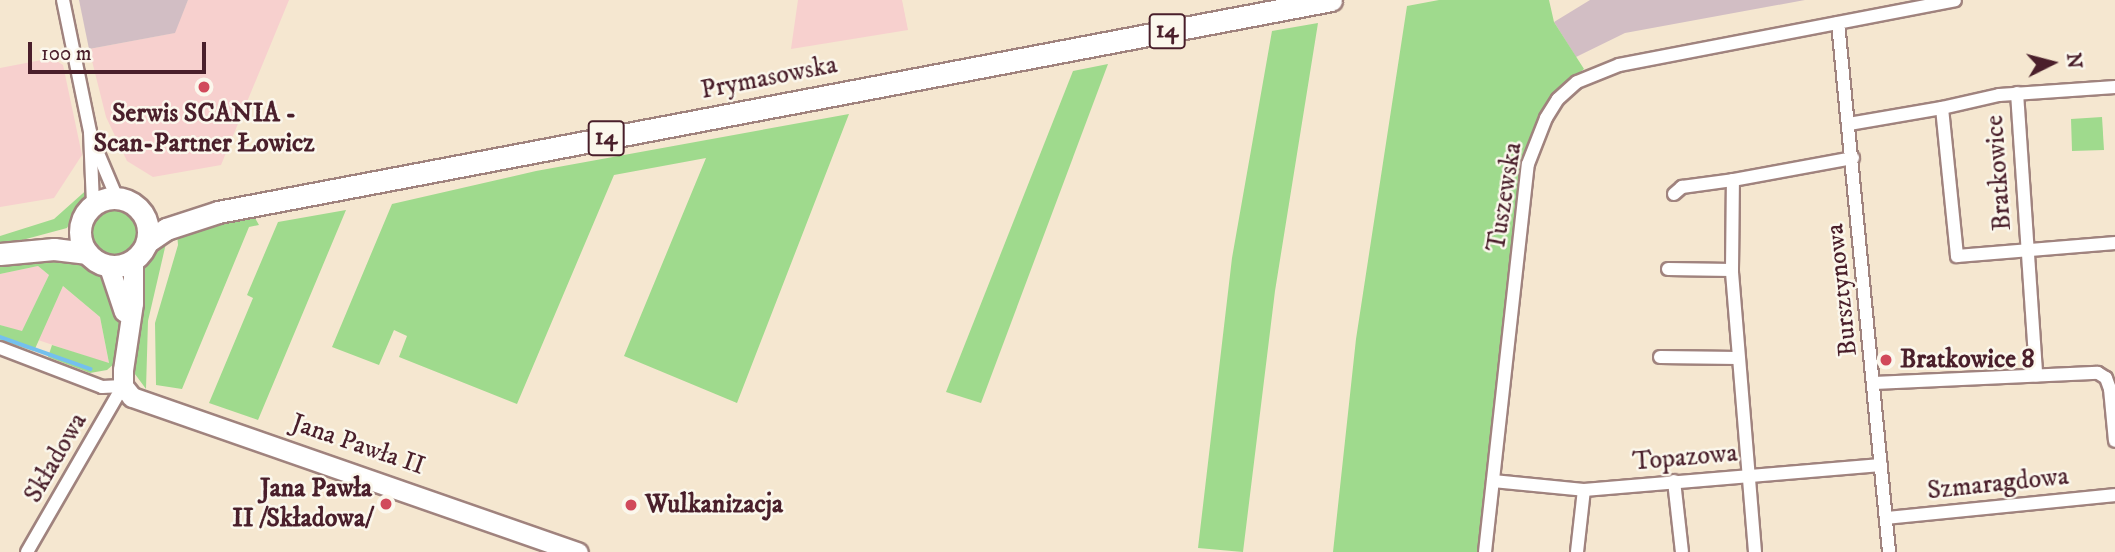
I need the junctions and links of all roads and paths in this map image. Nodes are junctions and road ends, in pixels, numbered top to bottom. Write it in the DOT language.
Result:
graph roads {
  1 [pos="64,0"];
  2 [pos="1331,0"];
  3 [pos="1955,0"];
  4 [pos="1838,23"];
  5 [pos="2115,86"];
  6 [pos="2017,93"];
  7 [pos="1942,108"];
  8 [pos="1854,123"];
  9 [pos="90,132"];
  10 [pos="1853,158"];
  11 [pos="1733,180"];
  12 [pos="1674,194"];
  13 [pos="117,198"];
  14 [pos="93,205"];
  15 [pos="140,210"];
  16 [pos="218,212"];
  17 [pos="80,226"];
  18 [pos="147,242"];
  19 [pos="2115,243"];
  20 [pos="2027,250"];
  21 [pos="2,253"];
  22 [pos="86,253"];
  23 [pos="133,262"];
  24 [pos="109,267"];
  25 [pos="1668,269"];
  26 [pos="1732,270"];
  27 [pos="128,333"];
  28 [pos="0,348"];
  29 [pos="1660,357"];
  30 [pos="1738,358"];
  31 [pos="2036,375"];
  32 [pos="1874,383"];
  33 [pos="123,386"];
  34 [pos="2114,423"];
  35 [pos="2115,441"];
  36 [pos="1881,465"];
  37 [pos="1749,476"];
  38 [pos="1493,481"];
  39 [pos="1674,481"];
  40 [pos="1584,490"];
  41 [pos="2115,495"];
  42 [pos="1886,518"];
  43 [pos="27,552"];
  44 [pos="578,552"];
  45 [pos="1485,552"];
  46 [pos="1577,552"];
  47 [pos="1682,552"];
  48 [pos="1755,552"];
  49 [pos="1889,552"];
  1 -- 9 [label="street"];
  2 -- 16 [label="main road, Prymasowska / 14"];
  3 -- 4 [label="street, Tuszewska"];
  4 -- 8 [label="street, Bursztynowa"];
  4 -- 38 [label="street, Tuszewska"];
  5 -- 6 [label="street, Bratkowice"];
  6 -- 7 [label="street, Bratkowice"];
  6 -- 20 [label="street, Bratkowice"];
  7 -- 8 [label="street, Bratkowice"];
  7 -- 20 [label="street, Bratkowice"];
  8 -- 10 [label="street, Bursztynowa"];
  9 -- 13 [label="street"];
  9 -- 14 [label="street"];
  10 -- 11 [label="street"];
  10 -- 32 [label="street, Bursztynowa"];
  11 -- 12 [label="street"];
  11 -- 26 [label="street"];
  13 -- 14 [label="main road"];
  13 -- 15 [label="main road, 14"];
  14 -- 17 [label="main road"];
  15 -- 16 [label="main road, Prymasowska / 14"];
  15 -- 18 [label="main road"];
  16 -- 18 [label="main road, Prymasowska / 14"];
  17 -- 21 [label="main road"];
  17 -- 22 [label="main road"];
  18 -- 23 [label="main road, 14"];
  19 -- 20 [label="street, Bratkowice"];
  20 -- 31 [label="street, Bratkowice"];
  21 -- 22 [label="main road"];
  22 -- 24 [label="main road"];
  23 -- 24 [label="main road"];
  23 -- 27 [label="street"];
  24 -- 27 [label="street"];
  25 -- 26 [label="street"];
  26 -- 30 [label="street"];
  27 -- 33 [label="street"];
  28 -- 33 [label="street, Jana Pawła II"];
  29 -- 30 [label="street"];
  30 -- 37 [label="street"];
  31 -- 32 [label="street"];
  31 -- 34 [label="street"];
  32 -- 36 [label="street, Bursztynowa"];
  33 -- 43 [label="street, Składowa"];
  33 -- 44 [label="street, Jana Pawła II"];
  34 -- 35 [label="street"];
  36 -- 37 [label="street, Topazowa"];
  36 -- 42 [label="street, Bursztynowa"];
  37 -- 39 [label="street, Topazowa"];
  37 -- 48 [label="street"];
  38 -- 40 [label="street, Topazowa"];
  38 -- 45 [label="street, Tuszewska"];
  39 -- 40 [label="street, Topazowa"];
  39 -- 47 [label="street"];
  40 -- 46 [label="street"];
  41 -- 42 [label="street, Szmaragdowa"];
  42 -- 49 [label="street, Bursztynowa"];
}
